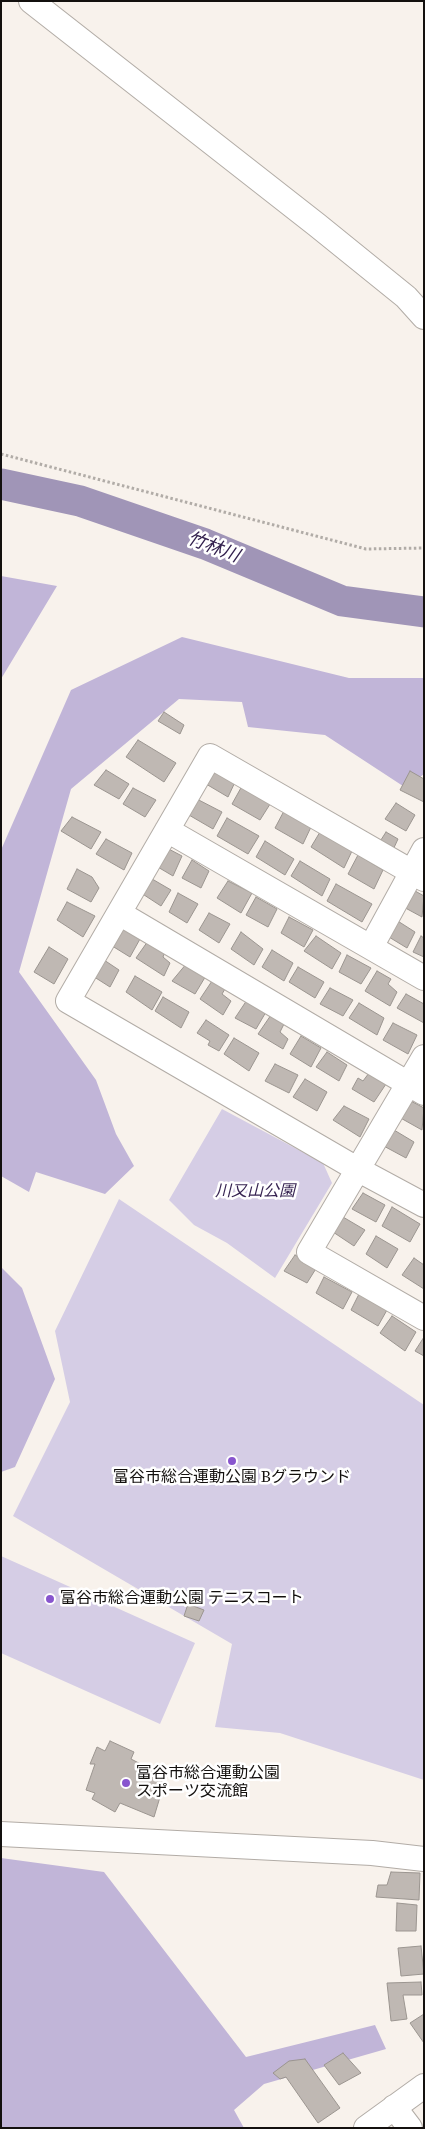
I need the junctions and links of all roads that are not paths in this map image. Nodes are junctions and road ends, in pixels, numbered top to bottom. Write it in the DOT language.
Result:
graph roads {
  1 [pos="31,1"];
  2 [pos="424,317"];
  3 [pos="167,830"];
  4 [pos="424,850"];
  5 [pos="418,876"];
  6 [pos="119,913"];
  7 [pos="371,947"];
  8 [pos="424,978"];
  9 [pos="424,1057"];
  10 [pos="416,1088"];
  11 [pos="357,1169"];
  12 [pos="424,1205"];
  13 [pos="424,1318"];
  14 [pos="1,1834"];
  15 [pos="424,1859"];
  16 [pos="424,2086"];
  17 [pos="394,2107"];
  18 [pos="366,2128"];
  19 [pos="410,2128"];
  1 -- 2 [label="street"];
  3 -- 5 [label="street"];
  3 -- 6 [label="street"];
  3 -- 7 [label="street"];
  4 -- 5 [label="street"];
  5 -- 7 [label="street"];
  6 -- 10 [label="street"];
  6 -- 11 [label="street"];
  7 -- 8 [label="street"];
  9 -- 10 [label="street"];
  10 -- 11 [label="street"];
  11 -- 12 [label="street"];
  11 -- 13 [label="street"];
  14 -- 15 [label="street"];
  16 -- 17 [label="street"];
  17 -- 18 [label="street"];
  17 -- 19 [label="street"];
}
